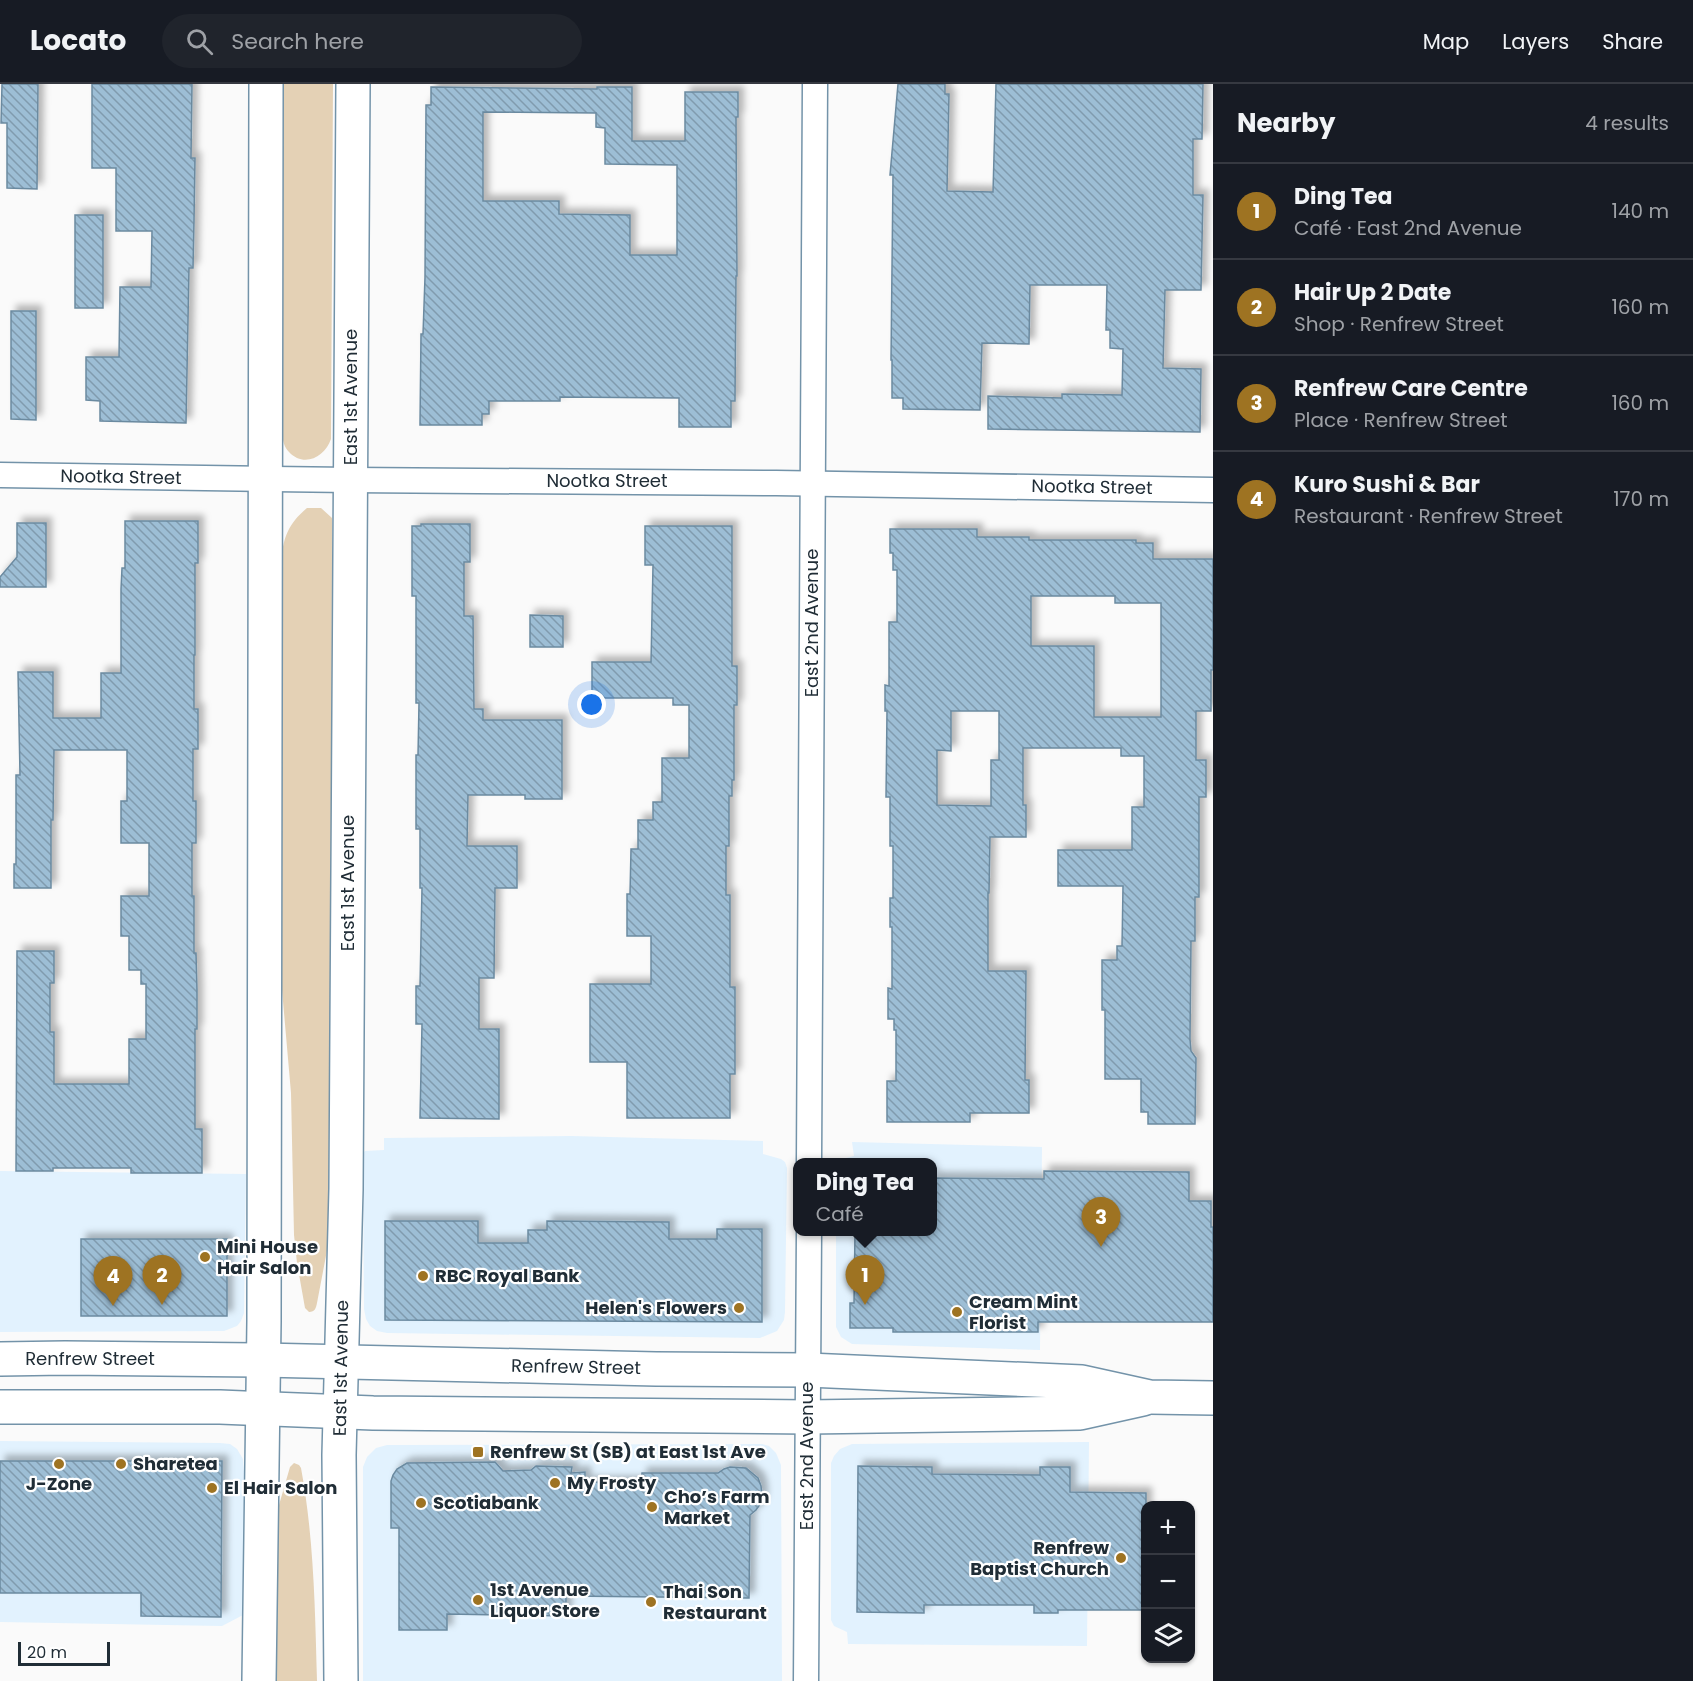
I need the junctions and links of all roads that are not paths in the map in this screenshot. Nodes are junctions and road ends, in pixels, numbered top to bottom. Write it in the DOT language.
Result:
graph roads {
  1 [pos="266,84"];
  2 [pos="353,84"];
  3 [pos="815,84"];
  4 [pos="0,475"];
  5 [pos="264,479"];
  6 [pos="350,480"];
  7 [pos="813,483"];
  8 [pos="1213,490"];
  9 [pos="809,1158"];
  10 [pos="809,1236"];
  11 [pos="0,1359"];
  12 [pos="263,1360"];
  13 [pos="342,1362"];
  14 [pos="808,1370"];
  15 [pos="1150,1398"];
  16 [pos="1213,1398"];
  17 [pos="0,1407"];
  18 [pos="263,1408"];
  19 [pos="340,1411"];
  20 [pos="808,1417"];
  21 [pos="259,1681"];
  22 [pos="341,1681"];
  23 [pos="806,1681"];
  1 -- 5 [label="main road"];
  2 -- 6 [label="main road, East 1st Avenue"];
  3 -- 7 [label="street, East 2nd Avenue"];
  4 -- 5 [label="street, Nootka Street"];
  5 -- 6 [label="street, Nootka Street"];
  5 -- 12 [label="main road"];
  6 -- 7 [label="street, Nootka Street"];
  6 -- 13 [label="main road, East 1st Avenue"];
  7 -- 8 [label="street, Nootka Street"];
  7 -- 9 [label="street, East 2nd Avenue"];
  10 -- 14 [label="street, East 2nd Avenue"];
  11 -- 12 [label="main road, Renfrew Street"];
  12 -- 13 [label="main road, Renfrew Street"];
  12 -- 18 [label="main road"];
  13 -- 14 [label="main road, Renfrew Street"];
  13 -- 19 [label="main road, East 1st Avenue"];
  14 -- 15 [label="main road, Renfrew Street"];
  14 -- 20 [label="street, East 2nd Avenue"];
  15 -- 16 [label="main road, Renfrew Street"];
  15 -- 20 [label="main road, Renfrew Street"];
  17 -- 18 [label="main road, Renfrew Street"];
  18 -- 19 [label="main road, Renfrew Street"];
  18 -- 21 [label="main road"];
  19 -- 20 [label="main road, Renfrew Street"];
  19 -- 22 [label="main road, East 1st Avenue"];
  20 -- 23 [label="street, East 2nd Avenue"];
}
